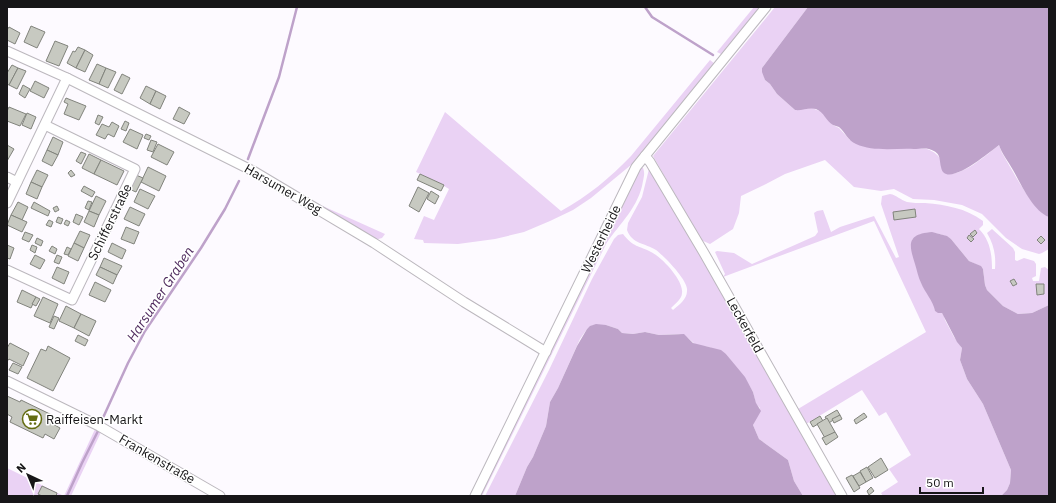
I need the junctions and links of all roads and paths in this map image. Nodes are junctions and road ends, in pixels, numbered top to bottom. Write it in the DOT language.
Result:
graph roads {
  1 [pos="766,7"];
  2 [pos="7,52"];
  3 [pos="67,78"];
  4 [pos="45,125"];
  5 [pos="645,156"];
  6 [pos="7,176"];
  7 [pos="17,182"];
  8 [pos="7,203"];
  9 [pos="7,270"];
  10 [pos="546,352"];
  11 [pos="7,381"];
  12 [pos="220,496"];
  13 [pos="475,496"];
  14 [pos="842,496"];
  1 -- 5 [label="street, Westerheide"];
  2 -- 3 [label="street, Harsumer Weg"];
  3 -- 4 [label="street"];
  3 -- 10 [label="street, Harsumer Weg"];
  4 -- 7 [label="street"];
  4 -- 9 [label="street, Schifferstraße"];
  5 -- 10 [label="street, Westerheide"];
  5 -- 14 [label="street, Leckerfeld"];
  6 -- 7 [label="street"];
  7 -- 8 [label="street"];
  10 -- 13 [label="street, Westerheide"];
  11 -- 12 [label="street, Frankenstraße"];
}
